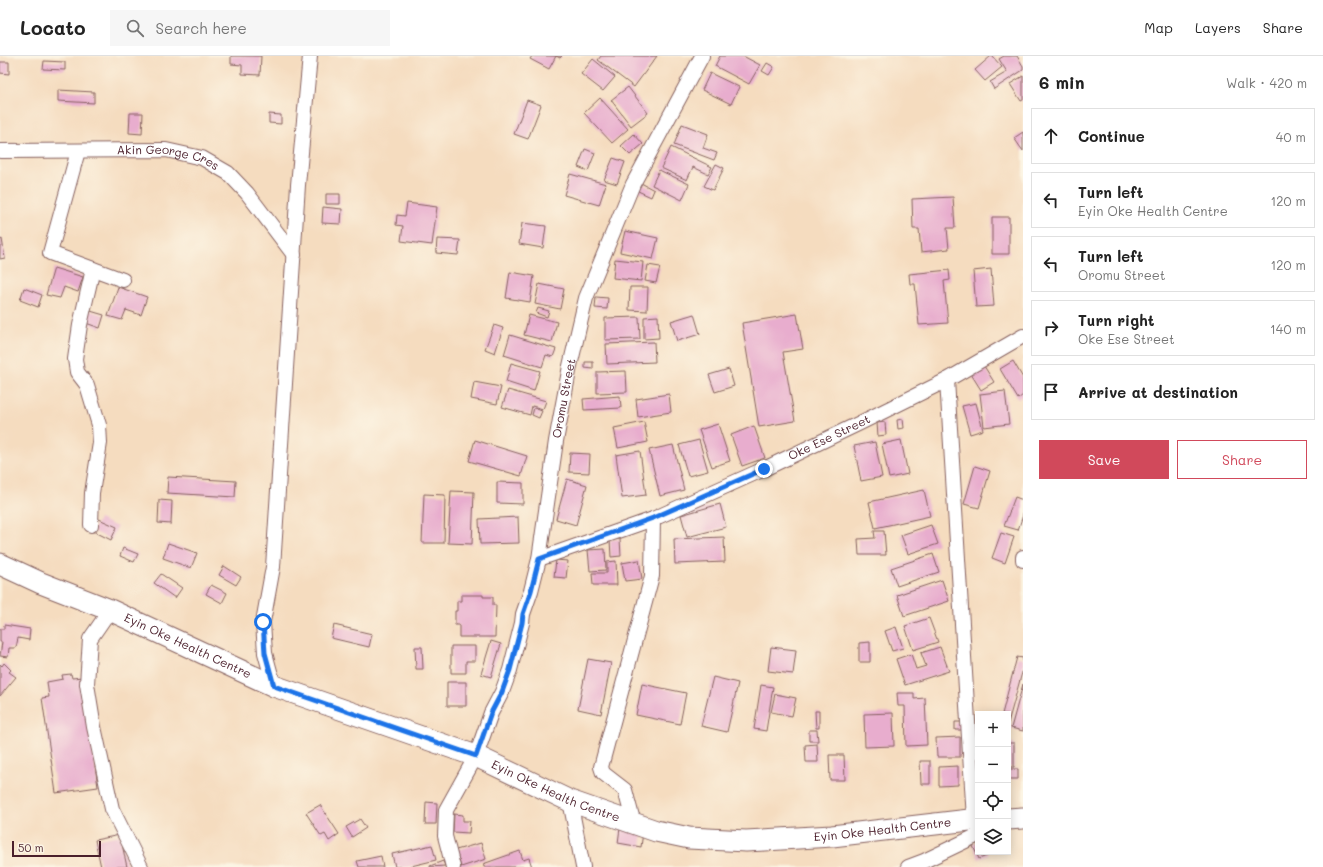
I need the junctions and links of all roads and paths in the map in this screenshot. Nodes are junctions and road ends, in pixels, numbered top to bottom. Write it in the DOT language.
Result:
graph roads {
  1 [pos="310,56"];
  2 [pos="702,56"];
  3 [pos="0,151"];
  4 [pos="78,151"];
  5 [pos="294,255"];
  6 [pos="93,269"];
  7 [pos="123,280"];
  8 [pos="1023,336"];
  9 [pos="947,380"];
  10 [pos="653,518"];
  11 [pos="91,525"];
  12 [pos="1023,557"];
  13 [pos="539,559"];
  14 [pos="1023,560"];
  15 [pos="0,564"];
  16 [pos="110,610"];
  17 [pos="274,686"];
  18 [pos="476,756"];
  19 [pos="570,801"];
  20 [pos="1023,818"];
  21 [pos="977,819"];
  22 [pos="1011,819"];
  23 [pos="1011,822"];
  24 [pos="634,824"];
  25 [pos="975,824"];
  26 [pos="975,825"];
  27 [pos="141,867"];
  28 [pos="453,867"];
  29 [pos="583,867"];
  30 [pos="908,867"];
  1 -- 5 [label="street"];
  2 -- 13 [label="street, Oromu Street"];
  3 -- 4 [label="street, Akin George Cres"];
  4 -- 5 [label="street, Akin George Cres"];
  4 -- 6 [label="street"];
  5 -- 17 [label="street"];
  6 -- 7 [label="street"];
  6 -- 11 [label="street"];
  8 -- 9 [label="street, Oke Ese Street"];
  9 -- 10 [label="street, Oke Ese Street"];
  9 -- 21 [label="street"];
  10 -- 13 [label="street, Oke Ese Street"];
  10 -- 24 [label="street"];
  12 -- 14 [label="street"];
  13 -- 18 [label="street, Oromu Street"];
  15 -- 16 [label="main road, Eyin Oke Health Centre"];
  16 -- 17 [label="main road, Eyin Oke Health Centre"];
  16 -- 27 [label="street"];
  17 -- 18 [label="main road, Eyin Oke Health Centre"];
  18 -- 19 [label="main road, Eyin Oke Health Centre"];
  18 -- 28 [label="street, Oromu Street"];
  19 -- 24 [label="main road, Eyin Oke Health Centre"];
  19 -- 29 [label="street"];
  20 -- 22 [label="main road"];
  20 -- 23 [label="street"];
  24 -- 25 [label="main road, Eyin Oke Health Centre"];
  26 -- 30 [label="street"];
}
